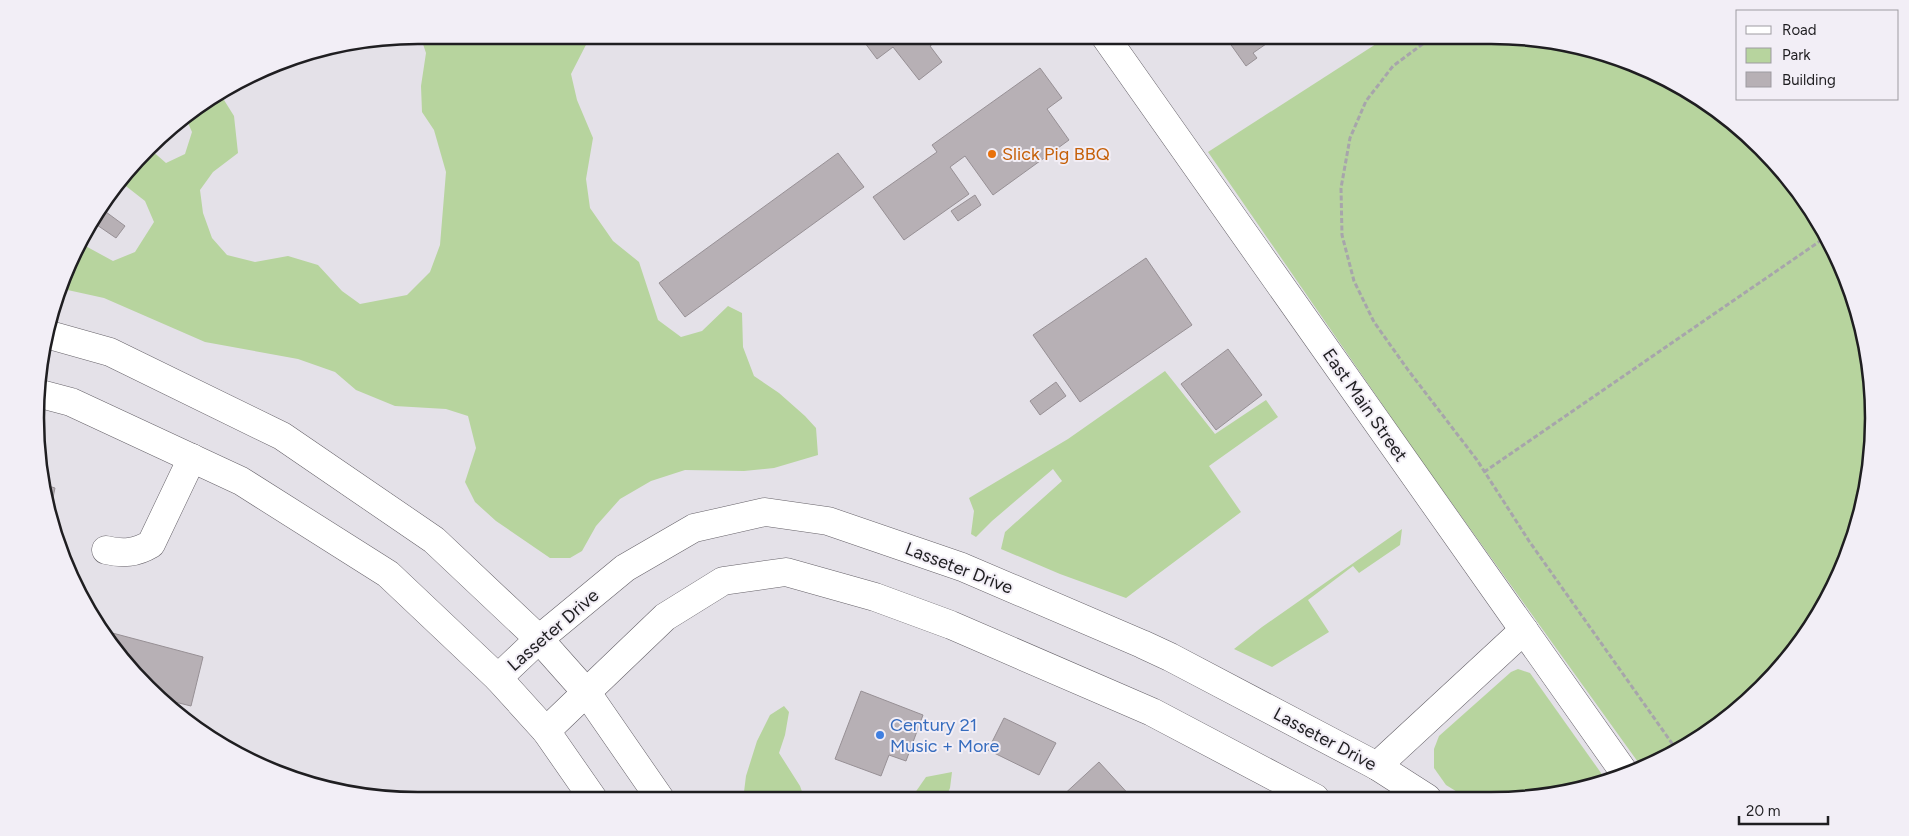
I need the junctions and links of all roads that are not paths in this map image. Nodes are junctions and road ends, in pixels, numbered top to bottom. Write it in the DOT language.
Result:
graph roads {
  1 [pos="1110,44"];
  2 [pos="53,336"];
  3 [pos="45,395"];
  4 [pos="192,458"];
  5 [pos="106,550"];
  6 [pos="1524,630"];
  7 [pos="539,639"];
  8 [pos="498,678"];
  9 [pos="587,693"];
  10 [pos="546,731"];
  11 [pos="1377,766"];
  12 [pos="1621,768"];
  13 [pos="588,792"];
  14 [pos="655,792"];
  15 [pos="1305,792"];
  16 [pos="1418,792"];
  1 -- 6 [label="street, East Main Street"];
  2 -- 7 [label="street"];
  3 -- 4 [label="street"];
  4 -- 5 [label="street"];
  4 -- 8 [label="street"];
  6 -- 11 [label="street"];
  6 -- 12 [label="street, East Main Street"];
  7 -- 8 [label="street, Lasseter Drive"];
  7 -- 9 [label="street"];
  7 -- 11 [label="street, Lasseter Drive"];
  8 -- 10 [label="street"];
  9 -- 10 [label="street"];
  9 -- 14 [label="street"];
  9 -- 15 [label="street"];
  10 -- 13 [label="street"];
  11 -- 16 [label="street, Lasseter Drive"];
}
